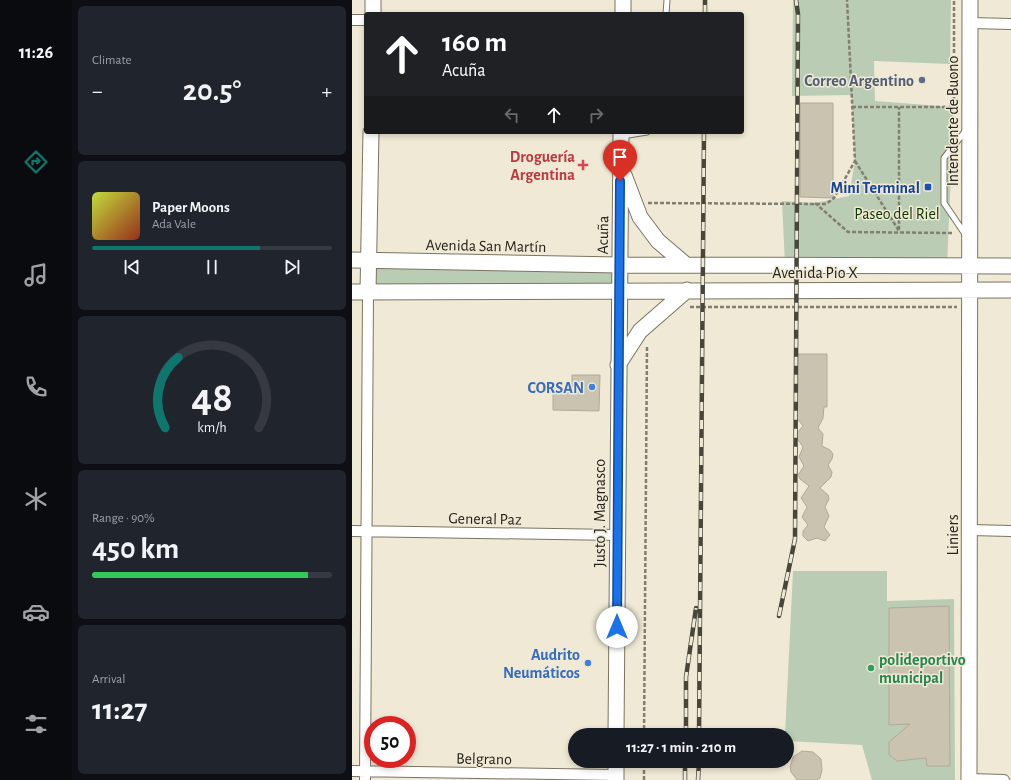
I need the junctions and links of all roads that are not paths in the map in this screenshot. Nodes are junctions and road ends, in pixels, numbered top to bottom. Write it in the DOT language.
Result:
graph roads {
  1 [pos="373,0"];
  2 [pos="623,0"];
  3 [pos="666,0"];
  4 [pos="970,0"];
  5 [pos="373,12"];
  6 [pos="623,12"];
  7 [pos="666,12"];
  8 [pos="352,20"];
  9 [pos="364,20"];
  10 [pos="970,23"];
  11 [pos="1011,24"];
  12 [pos="970,127"];
  13 [pos="371,134"];
  14 [pos="621,134"];
  15 [pos="621,167"];
  16 [pos="969,240"];
  17 [pos="352,260"];
  18 [pos="369,260"];
  19 [pos="685,264"];
  20 [pos="619,265"];
  21 [pos="969,266"];
  22 [pos="1011,266"];
  23 [pos="687,290"];
  24 [pos="969,290"];
  25 [pos="1011,290"];
  26 [pos="619,291"];
  27 [pos="352,292"];
  28 [pos="368,292"];
  29 [pos="618,365"];
  30 [pos="352,530"];
  31 [pos="970,530"];
  32 [pos="367,531"];
  33 [pos="1011,531"];
  34 [pos="617,535"];
  35 [pos="616,728"];
  36 [pos="352,771"];
  37 [pos="616,772"];
  38 [pos="365,776"];
  39 [pos="969,780"];
  40 [pos="1004,780"];
  1 -- 5 [label="main road"];
  2 -- 6 [label="main road"];
  3 -- 7 [label="lane"];
  4 -- 10 [label="main road, Intendente de Buono"];
  8 -- 9 [label="street"];
  10 -- 11 [label="street"];
  10 -- 12 [label="main road, Intendente de Buono"];
  12 -- 16 [label="main road, Intendente de Buono"];
  12 -- 16 [label="lane"];
  13 -- 18 [label="main road"];
  14 -- 15 [label="main road, Acuña"];
  15 -- 19 [label="main road"];
  15 -- 20 [label="main road, Acuña"];
  16 -- 21 [label="main road, Intendente de Buono"];
  17 -- 18 [label="main road, Avenida San Martín"];
  18 -- 20 [label="main road, Avenida San Martín"];
  18 -- 28 [label="main road"];
  19 -- 20 [label="main road, Avenida Pio X"];
  19 -- 21 [label="main road, Avenida Pio X"];
  20 -- 26 [label="main road, Acuña"];
  21 -- 22 [label="main road, Avenida Pio X"];
  21 -- 24 [label="main road, Intendente de Buono"];
  23 -- 24 [label="main road, Avenida Pio X"];
  23 -- 26 [label="main road, Avenida Pio X"];
  23 -- 29 [label="main road"];
  24 -- 25 [label="main road, Avenida Pio X"];
  24 -- 31 [label="main road, Liniers"];
  26 -- 28 [label="main road"];
  26 -- 29 [label="main road, Justo J. Magnasco"];
  27 -- 28 [label="main road"];
  28 -- 32 [label="street"];
  29 -- 34 [label="main road, Justo J. Magnasco"];
  30 -- 32 [label="street, General Paz"];
  31 -- 33 [label="street"];
  31 -- 39 [label="main road, Liniers"];
  32 -- 34 [label="street, General Paz"];
  32 -- 38 [label="street"];
  34 -- 35 [label="main road, Justo J. Magnasco"];
  36 -- 38 [label="street, Belgrano"];
  37 -- 38 [label="street, Belgrano"];
  39 -- 40 [label="street"];
}
